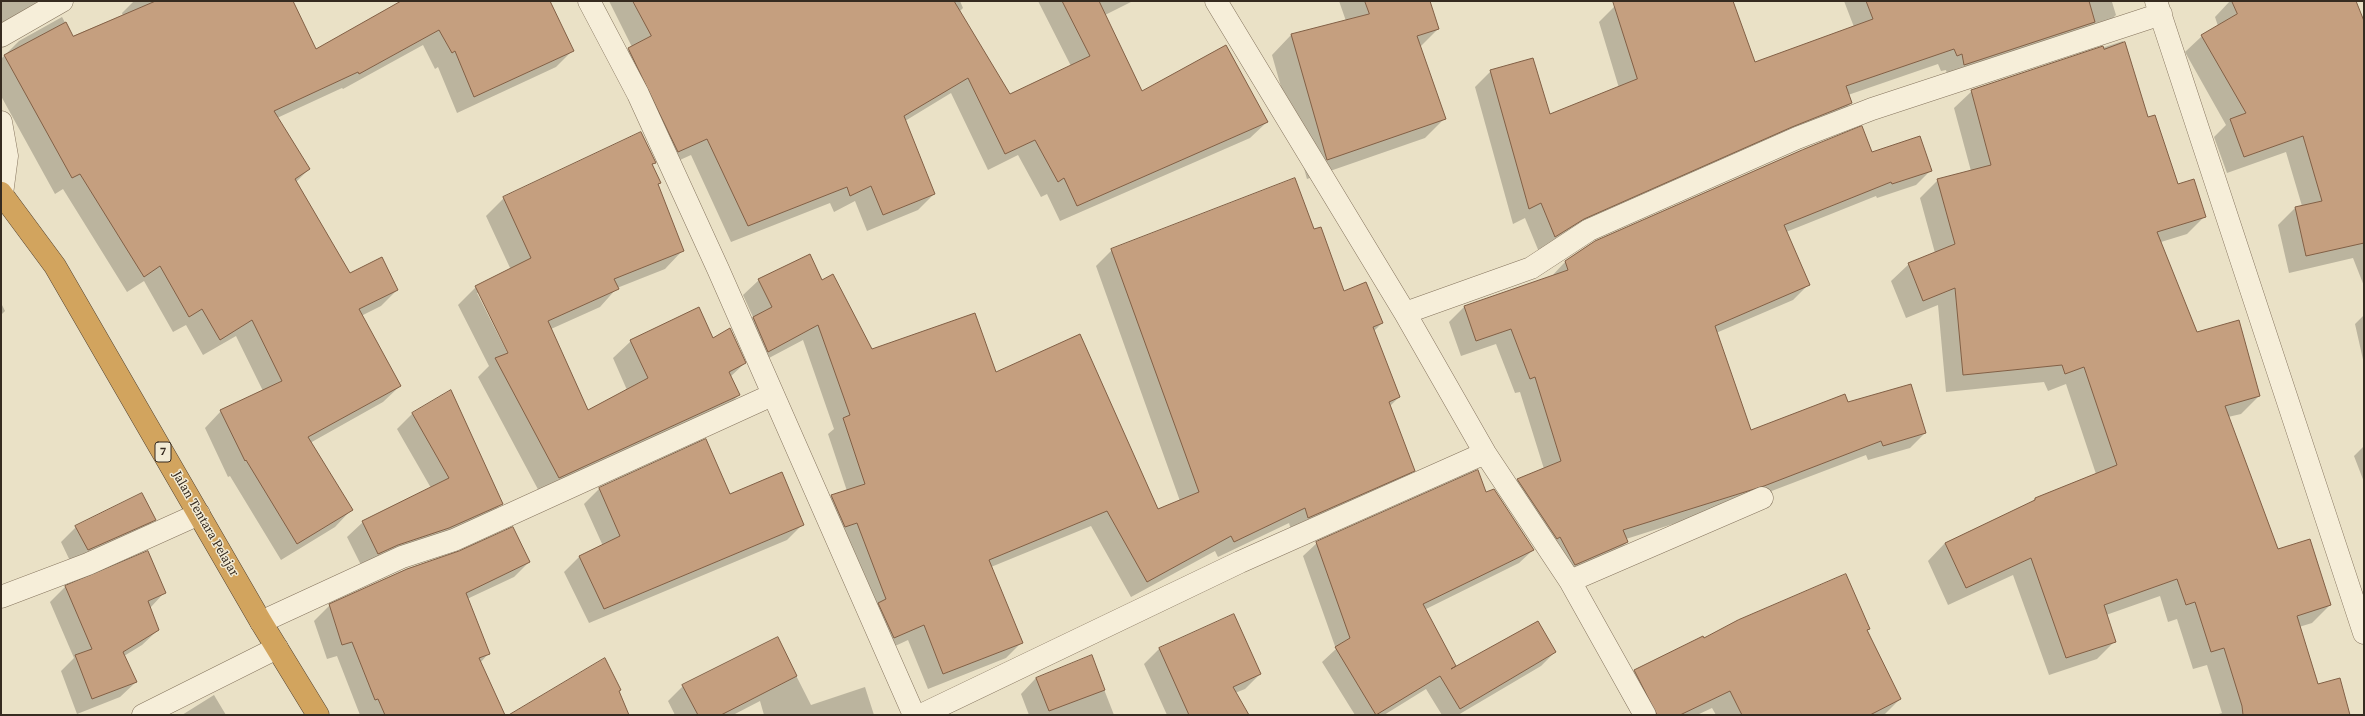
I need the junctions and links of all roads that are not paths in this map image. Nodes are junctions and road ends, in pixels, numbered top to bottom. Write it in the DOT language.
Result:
graph roads {
  1 [pos="62,1"];
  2 [pos="590,1"];
  3 [pos="1216,1"];
  4 [pos="2158,8"];
  5 [pos="1,36"];
  6 [pos="1,122"];
  7 [pos="2,194"];
  8 [pos="1404,313"];
  9 [pos="772,395"];
  10 [pos="1485,453"];
  11 [pos="1762,498"];
  12 [pos="199,514"];
  13 [pos="1570,582"];
  14 [pos="1,597"];
  15 [pos="261,622"];
  16 [pos="2364,633"];
  17 [pos="277,648"];
  18 [pos="143,715"];
  19 [pos="318,715"];
  20 [pos="914,715"];
  21 [pos="920,715"];
  22 [pos="1645,715"];
  1 -- 5 [label="street"];
  2 -- 9 [label="street"];
  3 -- 8 [label="street"];
  4 -- 8 [label="street"];
  4 -- 16 [label="street"];
  6 -- 7 [label="street"];
  7 -- 12 [label="highway, Jalan Tentara Pelajar / 7"];
  8 -- 10 [label="street"];
  9 -- 15 [label="street"];
  9 -- 20 [label="street"];
  10 -- 13 [label="street"];
  10 -- 21 [label="street"];
  11 -- 13 [label="street"];
  12 -- 14 [label="street"];
  12 -- 15 [label="highway, Jalan Tentara Pelajar / 7"];
  13 -- 22 [label="street"];
  15 -- 17 [label="highway, Jalan Tentara Pelajar / 7"];
  17 -- 18 [label="street"];
  17 -- 19 [label="highway, Jalan Tentara Pelajar / 7"];
}
